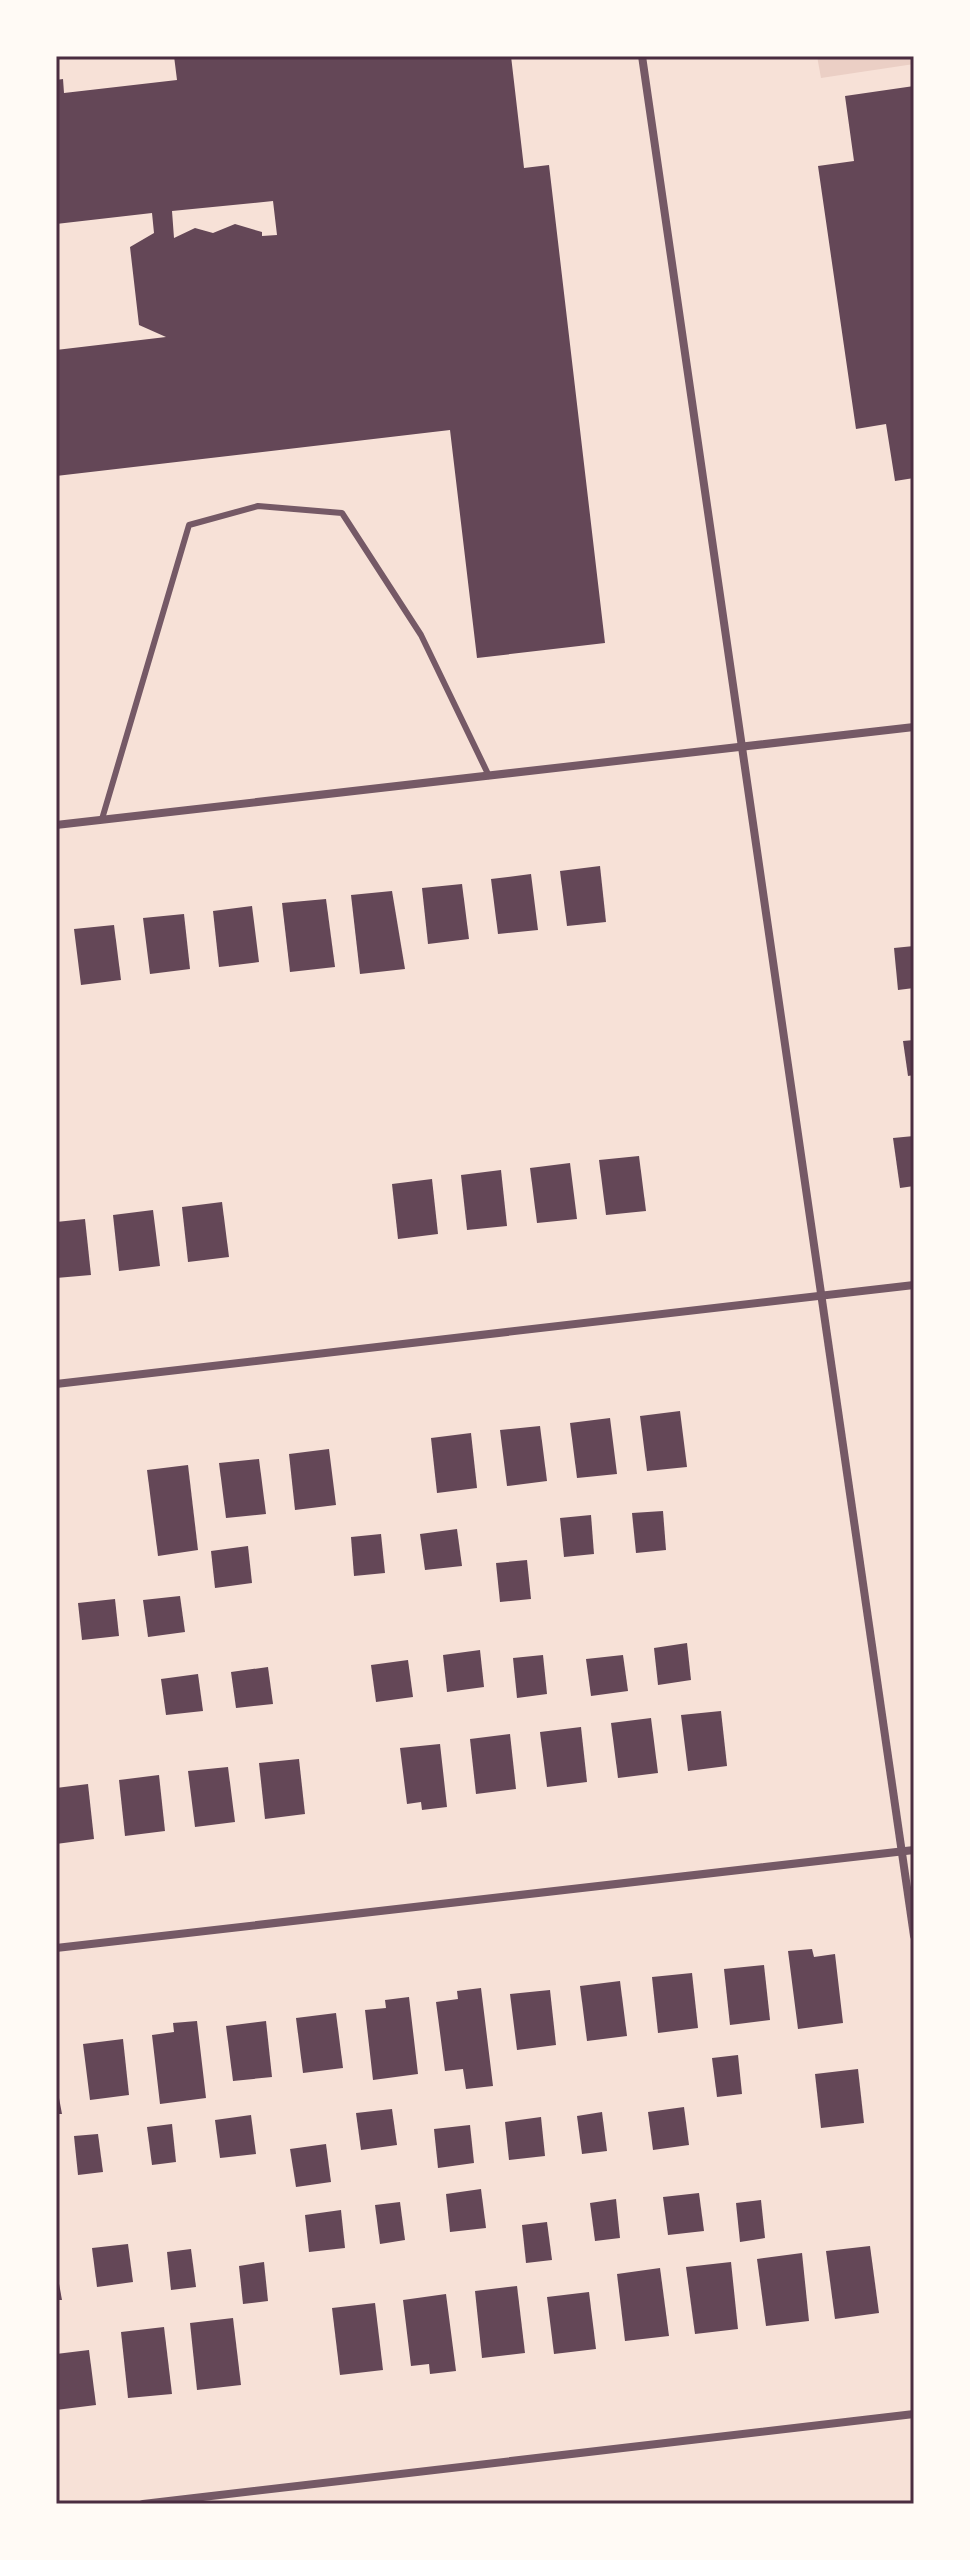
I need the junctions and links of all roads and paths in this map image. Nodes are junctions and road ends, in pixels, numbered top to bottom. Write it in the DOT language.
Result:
graph roads {
  1 [pos="642,56"];
  2 [pos="914,727"];
  3 [pos="743,747"];
  4 [pos="489,776"];
  5 [pos="102,819"];
  6 [pos="56,825"];
  7 [pos="914,1285"];
  8 [pos="823,1296"];
  9 [pos="56,1384"];
  10 [pos="914,1850"];
  11 [pos="902,1851"];
  12 [pos="914,1936"];
  13 [pos="56,1948"];
  14 [pos="914,2414"];
  15 [pos="143,2504"];
  1 -- 3 [label="street"];
  2 -- 3 [label="street"];
  3 -- 4 [label="street"];
  3 -- 8 [label="street"];
  4 -- 5 [label="street"];
  4 -- 5 [label="lane"];
  5 -- 6 [label="street"];
  7 -- 8 [label="street"];
  8 -- 9 [label="street"];
  8 -- 11 [label="street"];
  10 -- 11 [label="street"];
  11 -- 12 [label="street"];
  11 -- 13 [label="street"];
  14 -- 15 [label="street"];
}
